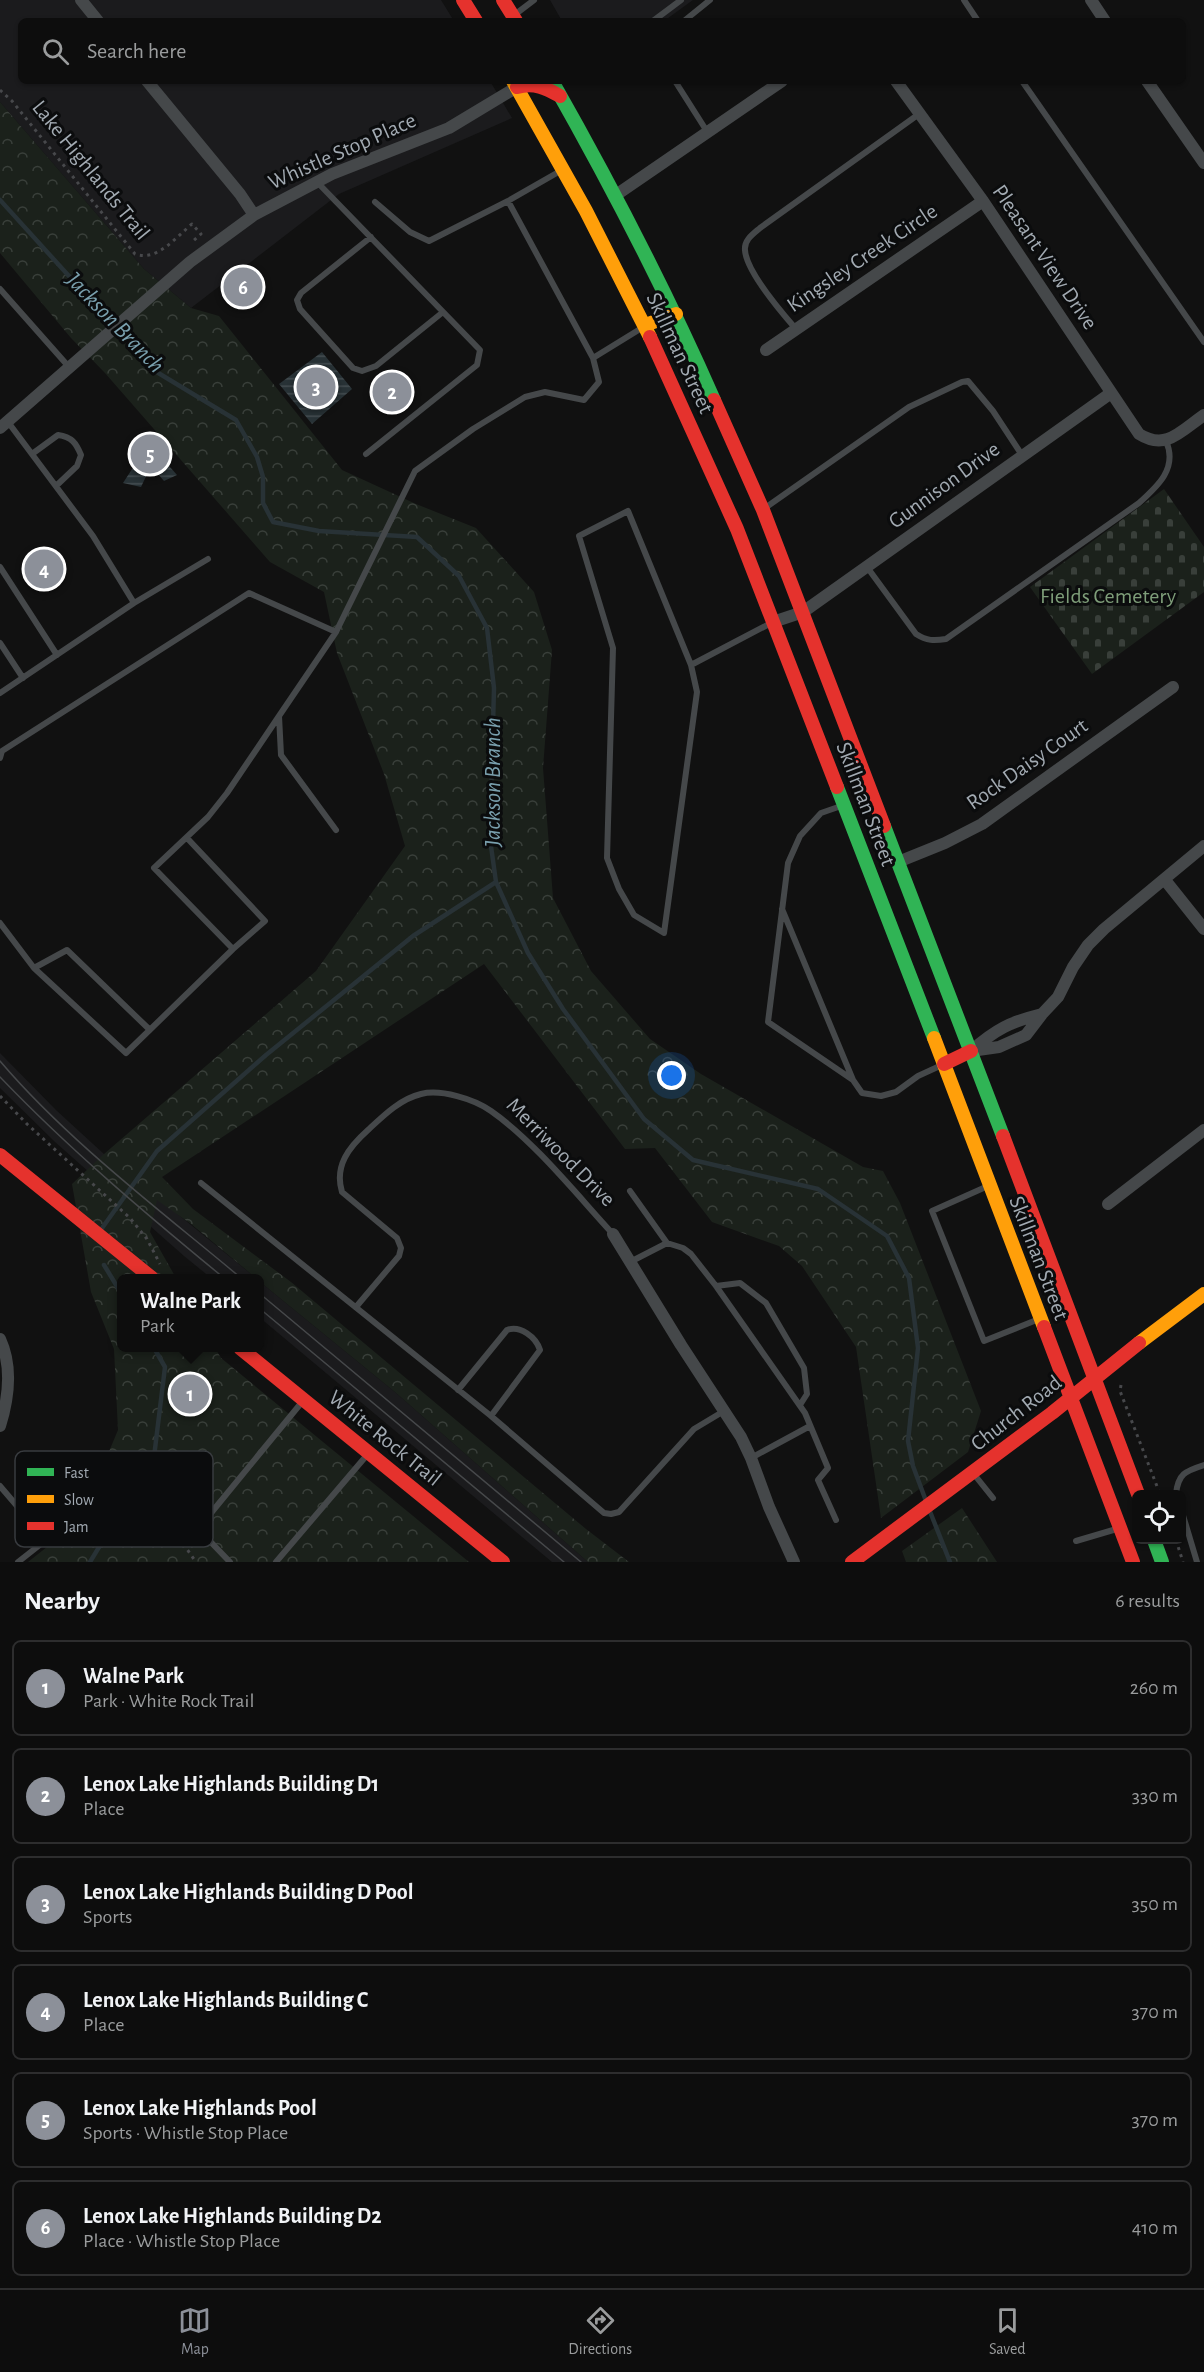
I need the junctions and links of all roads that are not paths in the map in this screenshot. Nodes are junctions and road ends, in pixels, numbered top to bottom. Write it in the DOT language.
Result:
graph roads {
  1 [pos="81,0"];
  2 [pos="463,0"];
  3 [pos="503,0"];
  4 [pos="534,0"];
  5 [pos="681,0"];
  6 [pos="710,0"];
  7 [pos="964,0"];
  8 [pos="1091,0"];
  9 [pos="96,18"];
  10 [pos="474,18"];
  11 [pos="511,18"];
  12 [pos="512,18"];
  13 [pos="656,18"];
  14 [pos="688,18"];
  15 [pos="976,18"];
  16 [pos="1103,18"];
  17 [pos="149,84"];
  18 [pos="515,84"];
  19 [pos="534,84"];
  20 [pos="554,84"];
  21 [pos="677,84"];
  22 [pos="778,84"];
  23 [pos="898,84"];
  24 [pos="1024,84"];
  25 [pos="1149,84"];
  26 [pos="561,96"];
  27 [pos="919,114"];
  28 [pos="708,133"];
  29 [pos="1203,158"];
  30 [pos="563,170"];
  31 [pos="317,182"];
  32 [pos="616,195"];
  33 [pos="508,201"];
  34 [pos="982,201"];
  35 [pos="375,202"];
  36 [pos="254,215"];
  37 [pos="371,237"];
  38 [pos="0,290"];
  39 [pos="443,312"];
  40 [pos="676,314"];
  41 [pos="645,326"];
  42 [pos="796,329"];
  43 [pos="1204,342"];
  44 [pos="766,350"];
  45 [pos="593,358"];
  46 [pos="69,367"];
  47 [pos="1111,393"];
  48 [pos="1204,415"];
  49 [pos="4,425"];
  50 [pos="1166,441"];
  51 [pos="32,454"];
  52 [pos="366,454"];
  53 [pos="1022,455"];
  54 [pos="56,486"];
  55 [pos="763,510"];
  56 [pos="208,559"];
  57 [pos="0,567"];
  58 [pos="866,567"];
  59 [pos="134,603"];
  60 [pos="803,612"];
  61 [pos="773,622"];
  62 [pos="336,632"];
  63 [pos="0,643"];
  64 [pos="57,655"];
  65 [pos="691,665"];
  66 [pos="23,678"];
  67 [pos="1173,687"];
  68 [pos="0,693"];
  69 [pos="279,716"];
  70 [pos="0,758"];
  71 [pos="844,804"];
  72 [pos="336,830"];
  73 [pos="187,838"];
  74 [pos="1204,846"];
  75 [pos="898,862"];
  76 [pos="1165,880"];
  77 [pos="782,909"];
  78 [pos="0,923"];
  79 [pos="1204,928"];
  80 [pos="233,950"];
  81 [pos="33,968"];
  82 [pos="150,1030"];
  83 [pos="971,1051"];
  84 [pos="944,1064"];
  85 [pos="853,1080"];
  86 [pos="1204,1130"];
  87 [pos="0,1155"];
  88 [pos="201,1183"];
  89 [pos="989,1186"];
  90 [pos="630,1191"];
  91 [pos="1108,1204"];
  92 [pos="613,1234"];
  93 [pos="667,1243"];
  94 [pos="632,1261"];
  95 [pos="147,1274"];
  96 [pos="716,1286"];
  97 [pos="1204,1294"];
  98 [pos="356,1307"];
  99 [pos="1039,1319"];
  100 [pos="0,1339"];
  101 [pos="246,1352"];
  102 [pos="1095,1377"];
  103 [pos="458,1390"];
  104 [pos="1070,1398"];
  105 [pos="304,1399"];
  106 [pos="800,1405"];
  107 [pos="724,1411"];
  108 [pos="490,1416"];
  109 [pos="0,1426"];
  110 [pos="810,1426"];
  111 [pos="370,1452"];
  112 [pos="751,1458"];
  113 [pos="1204,1465"];
  114 [pos="973,1473"];
  115 [pos="0,1486"];
  116 [pos="1137,1490"];
  117 [pos="1177,1490"];
  118 [pos="993,1498"];
  119 [pos="15,1504"];
  120 [pos="213,1511"];
  121 [pos="836,1520"];
  122 [pos="1186,1525"];
  123 [pos="1121,1528"];
  124 [pos="1076,1541"];
  125 [pos="1157,1544"];
  126 [pos="37,1547"];
  127 [pos="213,1547"];
  128 [pos="18,1562"];
  129 [pos="230,1562"];
  130 [pos="276,1562"];
  131 [pos="503,1562"];
  132 [pos="794,1562"];
  133 [pos="852,1562"];
  134 [pos="1133,1562"];
  135 [pos="1162,1562"];
  136 [pos="1197,1562"];
  1 -- 9 [label="street"];
  2 -- 10 [label="main road"];
  3 -- 11 [label="main road"];
  4 -- 12 [label="lane"];
  5 -- 13 [label="lane"];
  6 -- 14 [label="lane"];
  7 -- 15 [label="lane"];
  8 -- 16 [label="street"];
  17 -- 36 [label="street"];
  18 -- 30 [label="main road, Skillman Street"];
  18 -- 31 [label="street, Whistle Stop Place"];
  19 -- 26 [label="main road"];
  20 -- 26 [label="main road, Skillman Street"];
  21 -- 28 [label="lane"];
  22 -- 28 [label="street"];
  23 -- 27 [label="street, Pleasant View Drive"];
  24 -- 43 [label="lane"];
  25 -- 29 [label="street"];
  26 -- 32 [label="main road, Skillman Street"];
  27 -- 34 [label="street, Pleasant View Drive"];
  27 -- 42 [label="lane"];
  28 -- 32 [label="street"];
  30 -- 33 [label="lane"];
  30 -- 41 [label="main road, Skillman Street"];
  31 -- 36 [label="street, Whistle Stop Place"];
  31 -- 37 [label="lane"];
  32 -- 40 [label="main road, Skillman Street"];
  33 -- 35 [label="lane"];
  33 -- 45 [label="lane"];
  34 -- 42 [label="street, Kingsley Creek Circle"];
  34 -- 47 [label="street, Pleasant View Drive"];
  36 -- 46 [label="street, Whistle Stop Place"];
  37 -- 39 [label="lane"];
  37 -- 39 [label="lane"];
  38 -- 46 [label="lane"];
  39 -- 52 [label="lane"];
  40 -- 41 [label="main road"];
  40 -- 55 [label="main road, Skillman Street"];
  41 -- 45 [label="lane"];
  41 -- 61 [label="main road, Skillman Street"];
  42 -- 44 [label="street, Kingsley Creek Circle"];
  45 -- 62 [label="lane"];
  46 -- 49 [label="street, Whistle Stop Place"];
  47 -- 50 [label="street, Pleasant View Drive"];
  47 -- 53 [label="street, Gunnison Drive"];
  48 -- 50 [label="street"];
  49 -- 51 [label="lane"];
  50 -- 58 [label="lane"];
  51 -- 54 [label="lane"];
  51 -- 54 [label="lane"];
  53 -- 55 [label="lane"];
  53 -- 58 [label="street, Gunnison Drive"];
  54 -- 59 [label="lane"];
  55 -- 60 [label="main road, Skillman Street"];
  56 -- 59 [label="lane"];
  57 -- 64 [label="lane"];
  58 -- 60 [label="street, Gunnison Drive"];
  59 -- 64 [label="lane"];
  60 -- 61 [label="street"];
  60 -- 75 [label="main road, Skillman Street"];
  61 -- 65 [label="lane"];
  61 -- 71 [label="main road, Skillman Street"];
  62 -- 69 [label="lane"];
  62 -- 70 [label="lane"];
  63 -- 66 [label="lane"];
  64 -- 66 [label="lane"];
  65 -- 65 [label="lane"];
  66 -- 68 [label="lane"];
  67 -- 75 [label="street, Rock Daisy Court"];
  69 -- 72 [label="lane"];
  69 -- 73 [label="lane"];
  71 -- 77 [label="lane"];
  71 -- 84 [label="main road, Skillman Street"];
  73 -- 80 [label="lane"];
  73 -- 80 [label="lane"];
  74 -- 76 [label="street"];
  75 -- 83 [label="main road, Skillman Street"];
  76 -- 79 [label="street"];
  76 -- 83 [label="street"];
  77 -- 85 [label="lane"];
  77 -- 85 [label="lane"];
  78 -- 81 [label="lane"];
  80 -- 82 [label="lane"];
  81 -- 82 [label="lane"];
  81 -- 82 [label="lane"];
  83 -- 84 [label="main road"];
  83 -- 102 [label="main road, Skillman Street"];
  84 -- 85 [label="lane"];
  84 -- 89 [label="main road, Skillman Street"];
  86 -- 91 [label="street"];
  87 -- 95 [label="main road"];
  88 -- 98 [label="lane"];
  89 -- 99 [label="main road, Skillman Street"];
  89 -- 99 [label="lane"];
  90 -- 93 [label="lane"];
  92 -- 94 [label="street, Merriwood Drive"];
  92 -- 98 [label="lane, Merriwood Drive"];
  93 -- 94 [label="lane"];
  93 -- 96 [label="lane"];
  94 -- 107 [label="street, Merriwood Drive"];
  96 -- 106 [label="lane"];
  96 -- 106 [label="lane"];
  97 -- 102 [label="main road, Church Road"];
  98 -- 103 [label="lane"];
  99 -- 104 [label="main road, Skillman Street"];
  100 -- 109 [label="street"];
  101 -- 105 [label="main road, White Rock Trail"];
  102 -- 104 [label="main road, Church Road"];
  102 -- 116 [label="main road, Skillman Street"];
  103 -- 108 [label="lane"];
  103 -- 108 [label="lane"];
  104 -- 114 [label="main road, Church Road"];
  104 -- 123 [label="main road, Skillman Street"];
  105 -- 111 [label="main road, White Rock Trail"];
  105 -- 120 [label="lane"];
  106 -- 110 [label="lane"];
  107 -- 108 [label="lane"];
  107 -- 112 [label="street, Merriwood Drive"];
  110 -- 112 [label="lane"];
  110 -- 121 [label="lane"];
  111 -- 130 [label="lane"];
  111 -- 131 [label="main road, White Rock Trail"];
  112 -- 132 [label="street, Merriwood Drive"];
  113 -- 117 [label="lane"];
  114 -- 118 [label="lane"];
  114 -- 133 [label="main road, Church Road"];
  115 -- 119 [label="lane"];
  122 -- 136 [label="lane"];
  123 -- 124 [label="lane"];
  123 -- 134 [label="main road, Skillman Street"];
  125 -- 135 [label="main road"];
  126 -- 128 [label="lane"];
  127 -- 129 [label="lane"];
}
